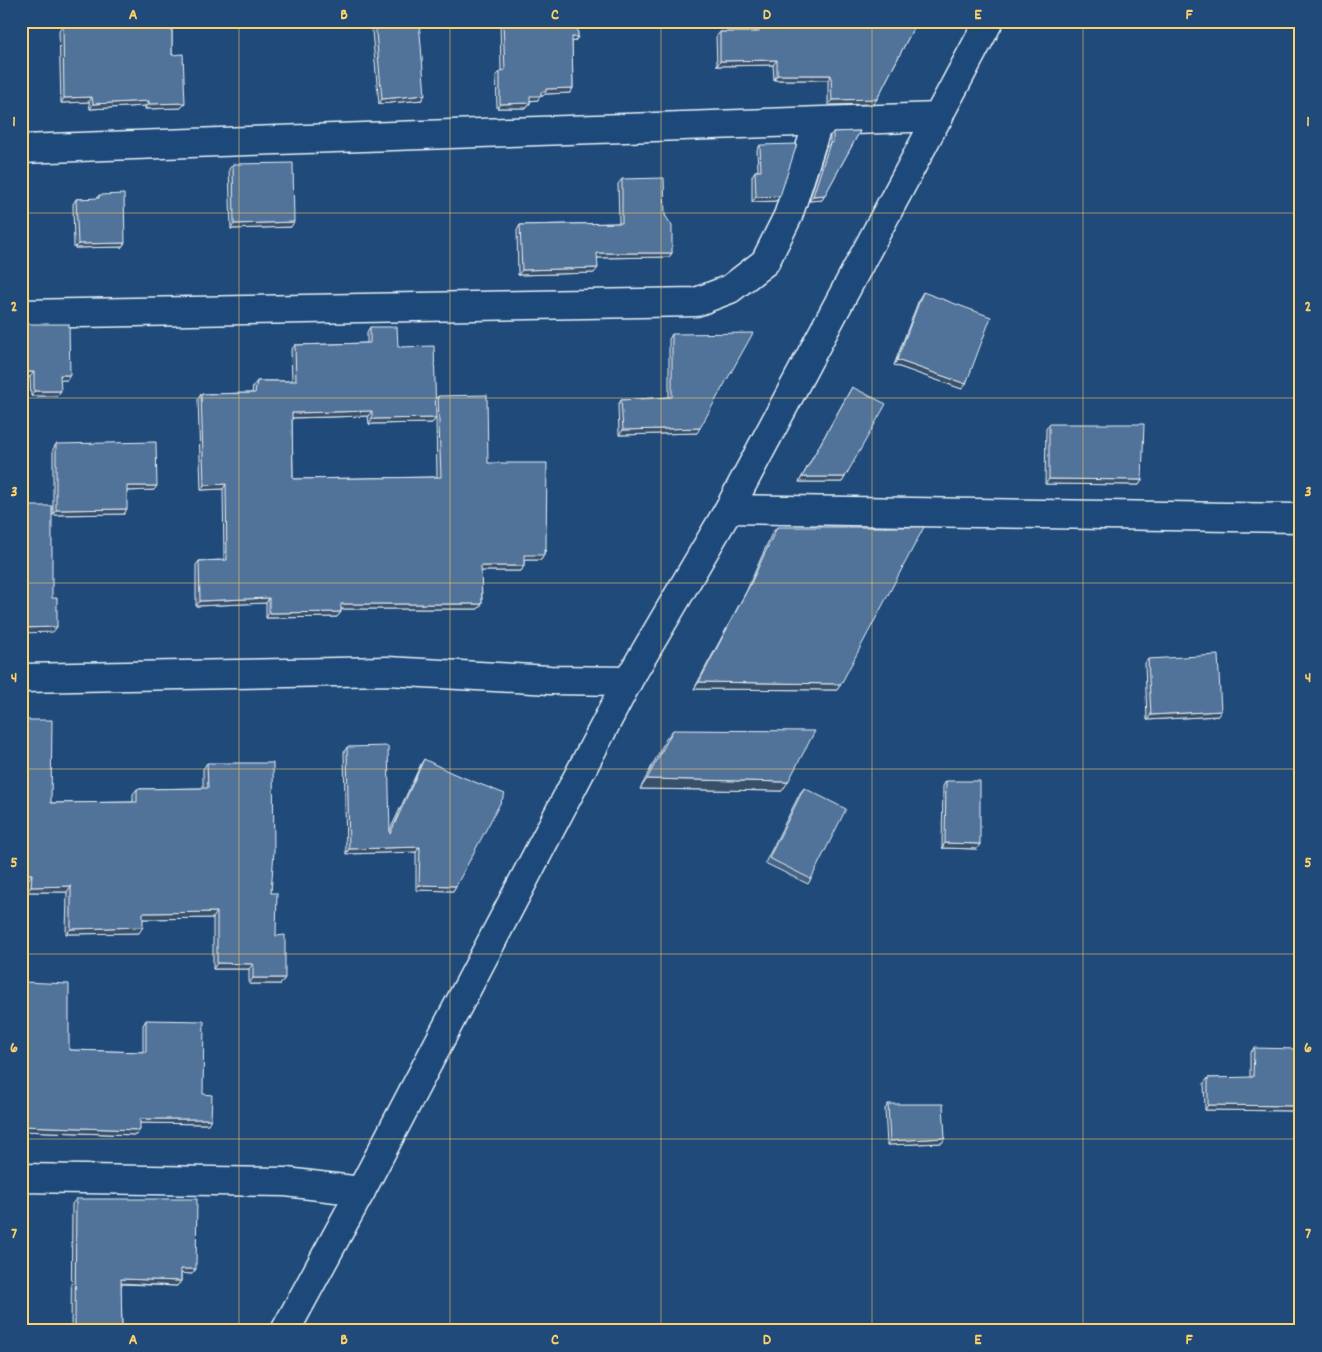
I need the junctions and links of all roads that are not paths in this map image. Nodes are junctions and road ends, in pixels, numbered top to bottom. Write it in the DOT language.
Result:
graph roads {
  1 [pos="989,21"];
  2 [pos="939,118"];
  3 [pos="818,123"];
  4 [pos="21,149"];
  5 [pos="21,314"];
  6 [pos="729,509"];
  7 [pos="1301,518"];
  8 [pos="21,678"];
  9 [pos="628,681"];
  10 [pos="21,1178"];
  11 [pos="361,1191"];
  12 [pos="285,1331"];
  1 -- 2 [label="street"];
  2 -- 3 [label="street"];
  2 -- 6 [label="street"];
  3 -- 4 [label="street"];
  3 -- 5 [label="street"];
  6 -- 7 [label="street"];
  6 -- 9 [label="street"];
  8 -- 9 [label="street"];
  9 -- 11 [label="street"];
  10 -- 11 [label="street"];
  11 -- 12 [label="street"];
}
